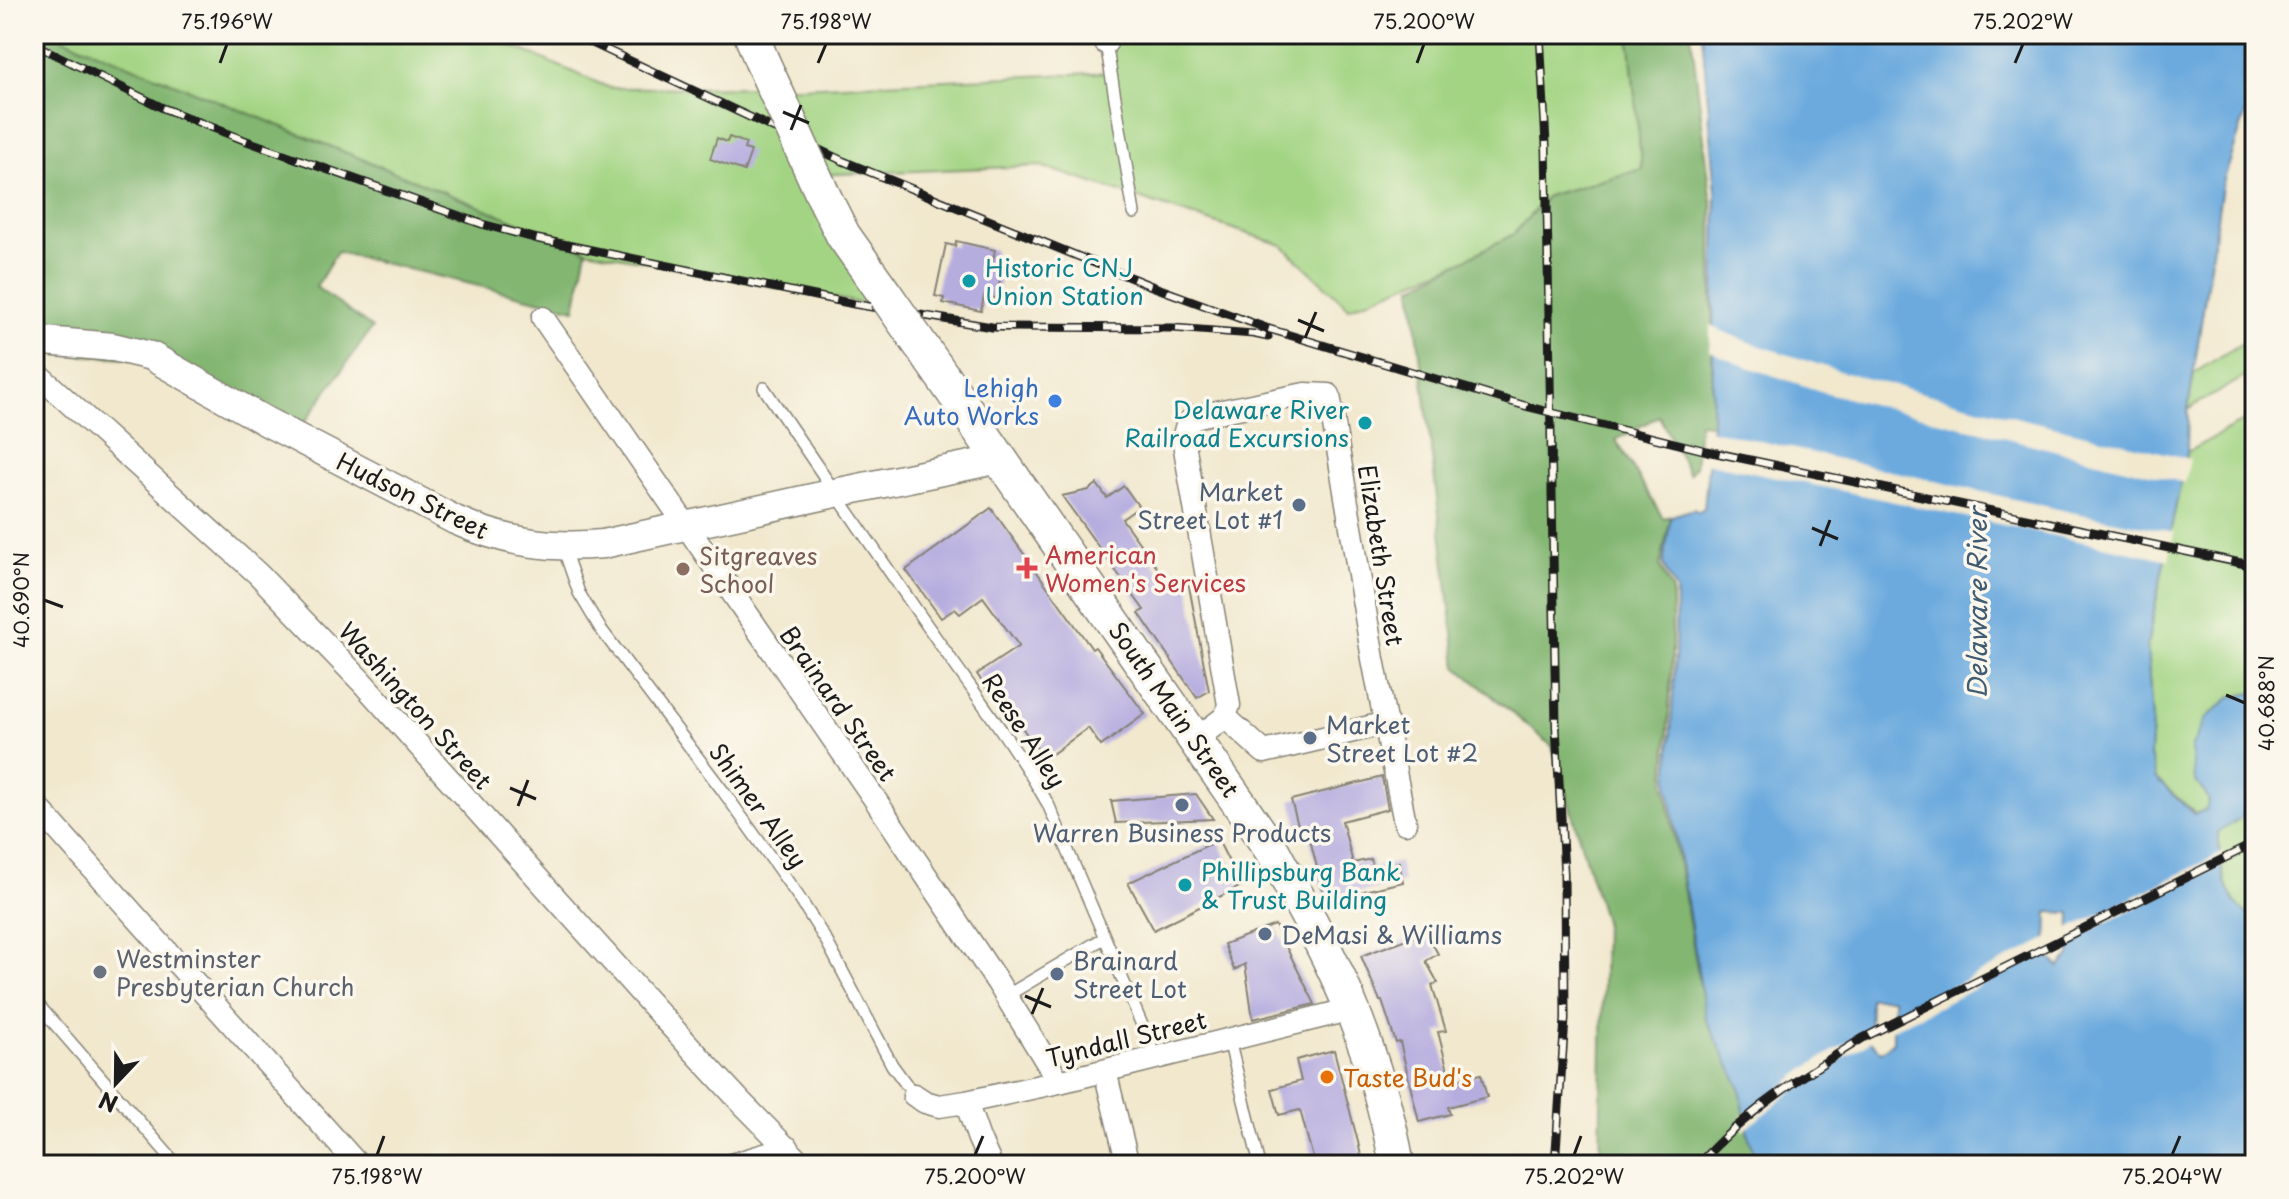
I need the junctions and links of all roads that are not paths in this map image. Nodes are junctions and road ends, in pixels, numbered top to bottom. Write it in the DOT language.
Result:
graph roads {
  1 [pos="1106,38"];
  2 [pos="756,46"];
  3 [pos="1134,213"];
  4 [pos="543,318"];
  5 [pos="34,340"];
  6 [pos="34,371"];
  7 [pos="764,388"];
  8 [pos="1000,459"];
  9 [pos="835,493"];
  10 [pos="686,527"];
  11 [pos="563,547"];
  12 [pos="1225,717"];
  13 [pos="1387,723"];
  14 [pos="1195,740"];
  15 [pos="34,803"];
  16 [pos="1405,823"];
  17 [pos="1104,938"];
  18 [pos="1006,996"];
  19 [pos="34,1000"];
  20 [pos="1352,1009"];
  21 [pos="1229,1040"];
  22 [pos="1156,1058"];
  23 [pos="1105,1071"];
  24 [pos="1059,1082"];
  25 [pos="914,1095"];
  26 [pos="966,1102"];
  27 [pos="788,1148"];
  28 [pos="177,1165"];
  29 [pos="358,1165"];
  30 [pos="731,1165"];
  31 [pos="803,1165"];
  32 [pos="991,1165"];
  33 [pos="1128,1165"];
  34 [pos="1260,1165"];
  35 [pos="1397,1165"];
  1 -- 3 [label="lane"];
  2 -- 8 [label="main road, South Main Street, bridge"];
  4 -- 10 [label="street, Brainard Street"];
  5 -- 11 [label="street, Hudson Street"];
  6 -- 27 [label="street, Washington Street"];
  7 -- 9 [label="lane, Reese Alley"];
  8 -- 9 [label="street, Hudson Street"];
  8 -- 14 [label="main road, South Main Street"];
  9 -- 10 [label="street, Hudson Street"];
  9 -- 17 [label="lane, Reese Alley"];
  10 -- 11 [label="street, Hudson Street"];
  10 -- 18 [label="street, Brainard Street"];
  11 -- 25 [label="lane, Shimer Alley"];
  12 -- 13 [label="street"];
  12 -- 13 [label="street, Elizabeth Street"];
  12 -- 14 [label="street"];
  13 -- 16 [label="street, Elizabeth Street"];
  14 -- 20 [label="main road, South Main Street"];
  15 -- 29 [label="street"];
  17 -- 18 [label="lane"];
  17 -- 22 [label="lane, Reese Alley"];
  18 -- 24 [label="street, Brainard Street"];
  19 -- 28 [label="lane"];
  20 -- 21 [label="street, Tyndall Street"];
  20 -- 35 [label="main road, South Main Street"];
  21 -- 22 [label="street, Tyndall Street"];
  21 -- 34 [label="lane"];
  22 -- 23 [label="street, Tyndall Street"];
  23 -- 24 [label="street, Tyndall Street"];
  23 -- 33 [label="street"];
  24 -- 26 [label="street, Tyndall Street"];
  25 -- 26 [label="street, Tyndall Street"];
  26 -- 32 [label="street"];
  27 -- 30 [label="street"];
  27 -- 31 [label="street, Washington Street"];
}
